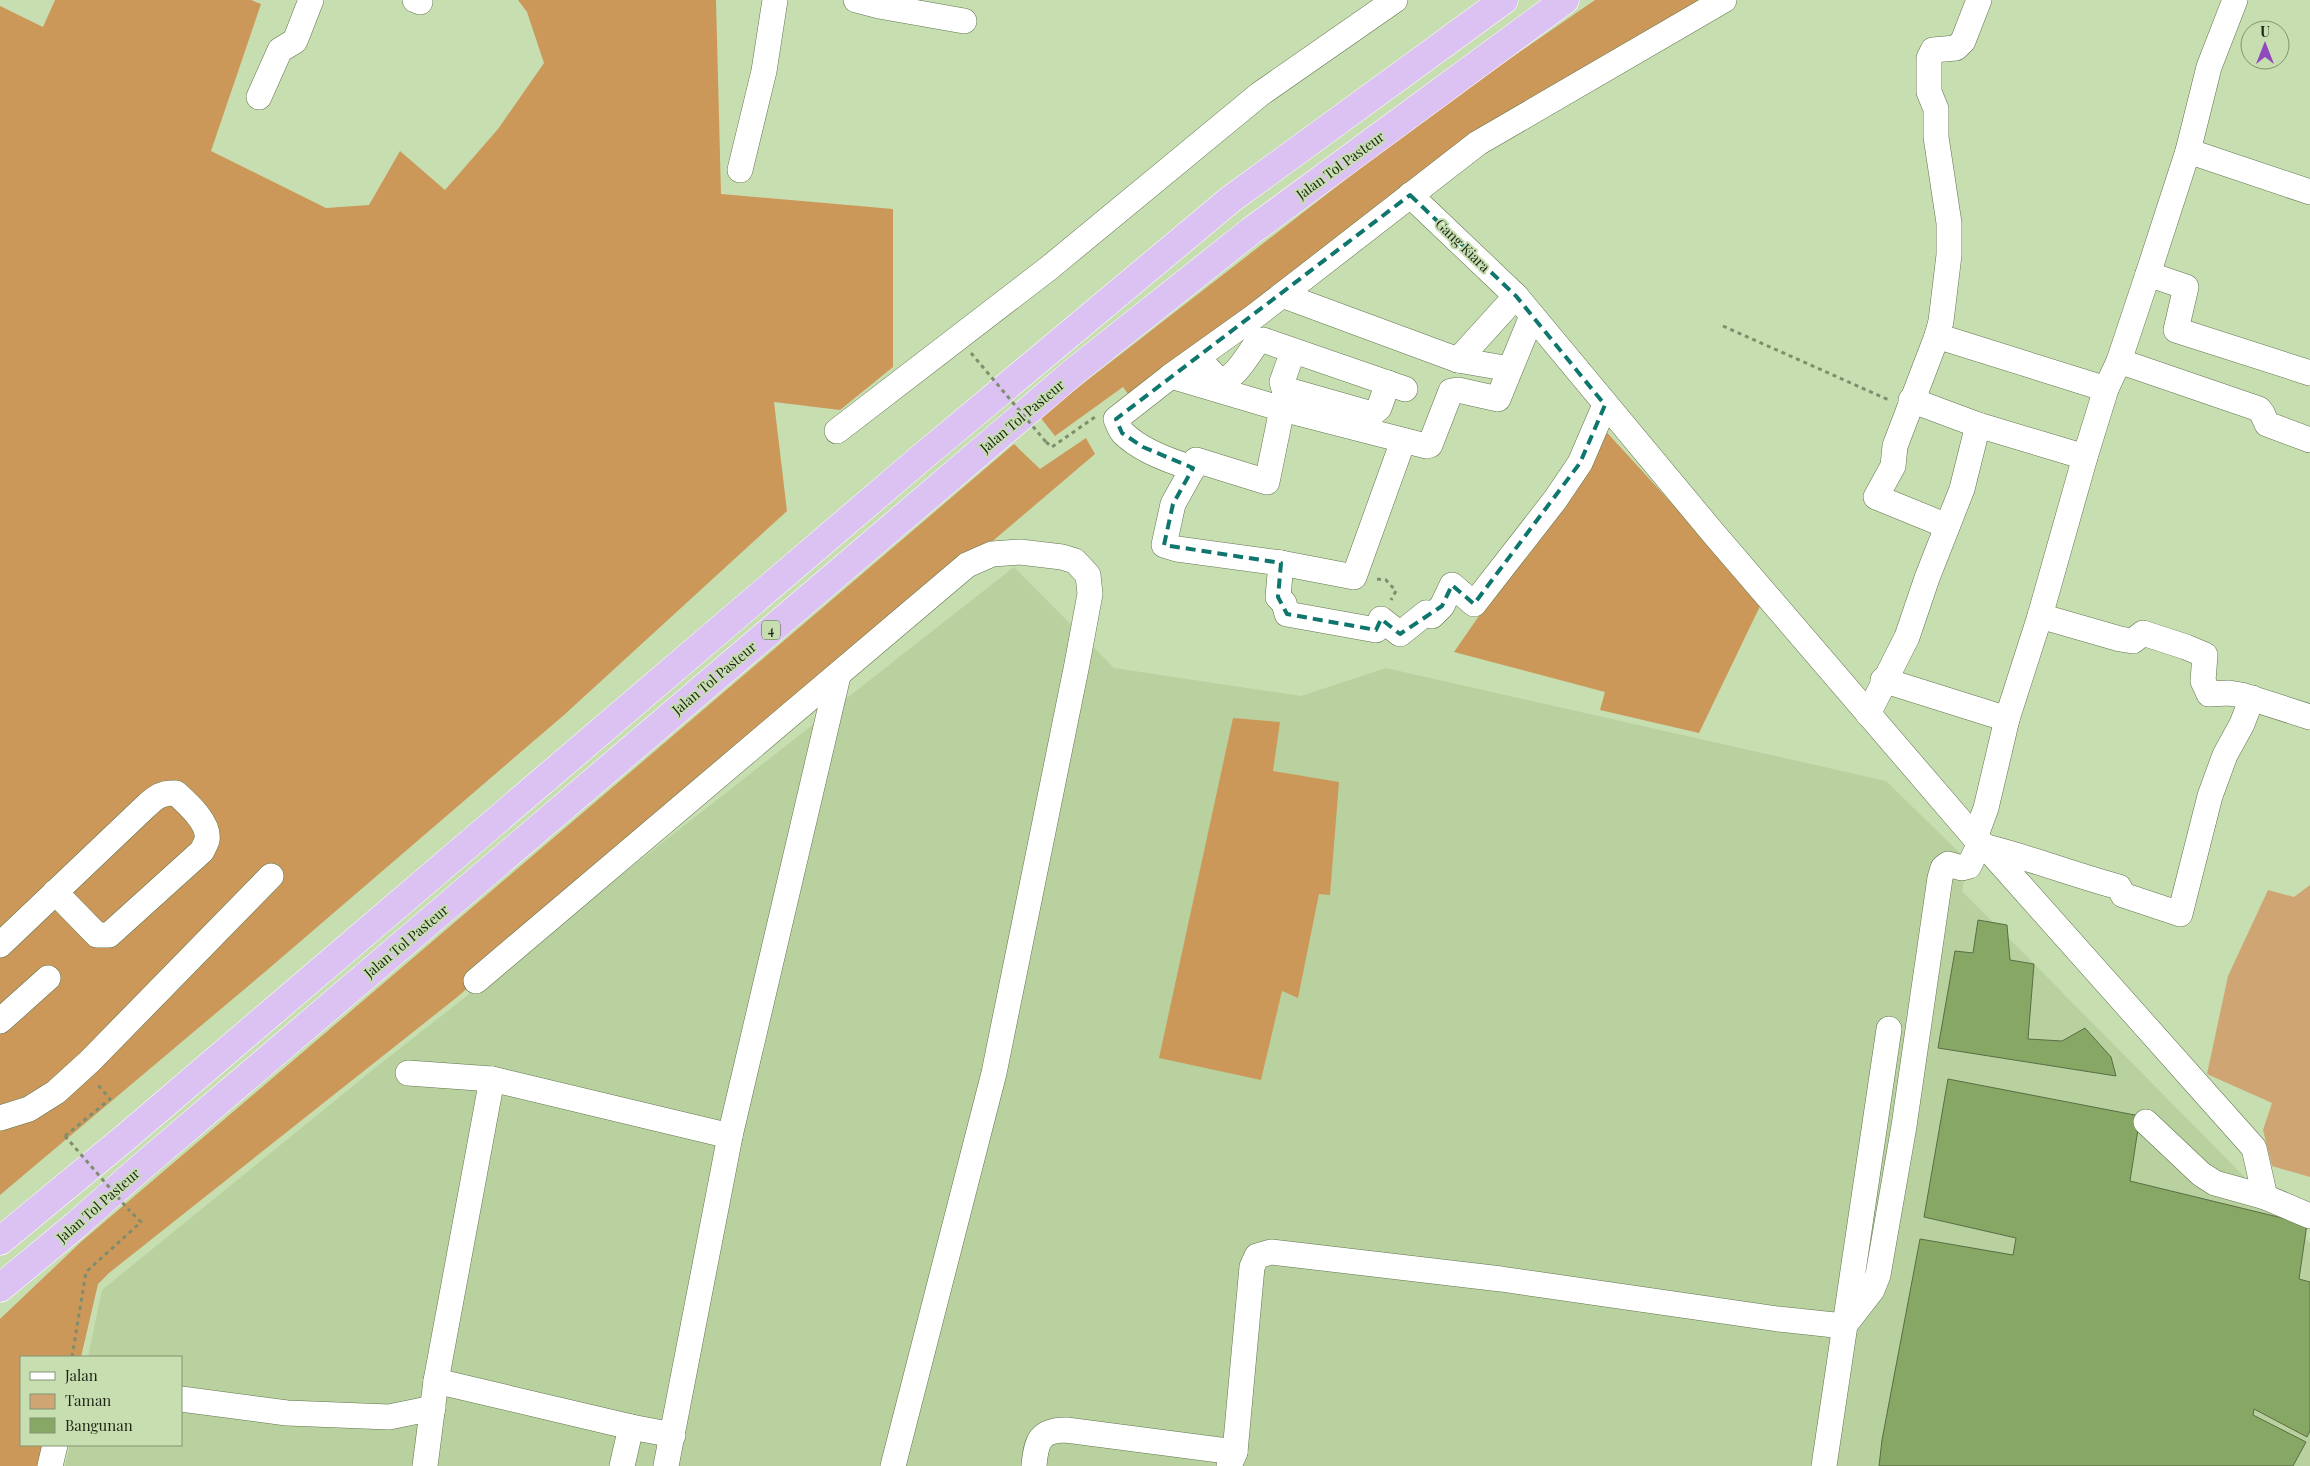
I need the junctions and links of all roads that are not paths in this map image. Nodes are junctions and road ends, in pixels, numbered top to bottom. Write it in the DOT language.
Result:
graph roads {
  1 [pos="311,0"];
  2 [pos="775,0"];
  3 [pos="856,0"];
  4 [pos="1395,0"];
  5 [pos="1504,0"];
  6 [pos="1565,0"];
  7 [pos="1724,0"];
  8 [pos="1979,0"];
  9 [pos="2235,0"];
  10 [pos="964,21"];
  11 [pos="259,97"];
  12 [pos="2188,151"];
  13 [pos="740,170"];
  14 [pos="2310,192"];
  15 [pos="1410,194"];
  16 [pos="2148,274"];
  17 [pos="1282,295"];
  18 [pos="1516,296"];
  19 [pos="1532,316"];
  20 [pos="1937,336"];
  21 [pos="1293,351"];
  22 [pos="1198,358"];
  23 [pos="1458,360"];
  24 [pos="2119,361"];
  25 [pos="1510,369"];
  26 [pos="2310,373"];
  27 [pos="1172,376"];
  28 [pos="2106,389"];
  29 [pos="1910,403"];
  30 [pos="1606,405"];
  31 [pos="1282,409"];
  32 [pos="1978,425"];
  33 [pos="837,430"];
  34 [pos="2310,440"];
  35 [pos="1403,441"];
  36 [pos="2085,457"];
  37 [pos="1193,468"];
  38 [pos="1947,526"];
  39 [pos="1281,563"];
  40 [pos="2040,616"];
  41 [pos="838,676"];
  42 [pos="1883,680"];
  43 [pos="2252,698"];
  44 [pos="1868,714"];
  45 [pos="2310,717"];
  46 [pos="2006,719"];
  47 [pos="1980,843"];
  48 [pos="271,876"];
  49 [pos="55,892"];
  50 [pos="0,945"];
  51 [pos="48,978"];
  52 [pos="476,981"];
  53 [pos="0,1021"];
  54 [pos="1889,1029"];
  55 [pos="408,1073"];
  56 [pos="492,1079"];
  57 [pos="0,1118"];
  58 [pos="2146,1122"];
  59 [pos="730,1136"];
  60 [pos="2265,1197"];
  61 [pos="2310,1216"];
  62 [pos="0,1241"];
  63 [pos="0,1288"];
  64 [pos="1844,1326"];
  65 [pos="436,1380"];
  66 [pos="182,1399"];
  67 [pos="433,1408"];
  68 [pos="630,1427"];
  69 [pos="673,1435"];
  70 [pos="54,1446"];
  71 [pos="1232,1459"];
  72 [pos="50,1466"];
  73 [pos="426,1466"];
  74 [pos="622,1466"];
  75 [pos="666,1466"];
  76 [pos="893,1466"];
  77 [pos="1034,1466"];
  78 [pos="1824,1466"];
  1 -- 11 [label="street"];
  2 -- 13 [label="street"];
  3 -- 10 [label="street"];
  4 -- 33 [label="street"];
  5 -- 62 [label="highway, 4"];
  6 -- 63 [label="highway, Jalan Tol Pasteur / 4"];
  7 -- 15 [label="street"];
  8 -- 20 [label="street"];
  9 -- 12 [label="street"];
  12 -- 14 [label="street"];
  12 -- 16 [label="street"];
  15 -- 17 [label="street"];
  15 -- 18 [label="street, Gang Kiara"];
  16 -- 24 [label="street"];
  16 -- 26 [label="street"];
  17 -- 22 [label="street"];
  17 -- 23 [label="street"];
  18 -- 19 [label="street, Gang Kiara"];
  18 -- 23 [label="street"];
  19 -- 25 [label="street"];
  19 -- 30 [label="street, Gang Kiara"];
  20 -- 28 [label="street"];
  20 -- 29 [label="street"];
  21 -- 21 [label="street"];
  21 -- 22 [label="street"];
  22 -- 27 [label="street"];
  23 -- 25 [label="street"];
  24 -- 28 [label="street"];
  24 -- 34 [label="street"];
  25 -- 35 [label="street"];
  27 -- 31 [label="street"];
  27 -- 37 [label="street"];
  28 -- 36 [label="street"];
  29 -- 32 [label="street"];
  29 -- 38 [label="street"];
  30 -- 39 [label="street"];
  30 -- 44 [label="street, Gang Kiara"];
  31 -- 35 [label="street"];
  31 -- 37 [label="street"];
  32 -- 36 [label="street"];
  32 -- 38 [label="street"];
  35 -- 39 [label="street"];
  36 -- 40 [label="street"];
  37 -- 39 [label="street"];
  38 -- 42 [label="street"];
  40 -- 43 [label="street"];
  40 -- 46 [label="street"];
  41 -- 52 [label="street"];
  41 -- 59 [label="street"];
  41 -- 76 [label="street"];
  42 -- 44 [label="street"];
  42 -- 46 [label="street"];
  43 -- 45 [label="street"];
  43 -- 47 [label="street"];
  44 -- 47 [label="street, Gang Kiara"];
  46 -- 47 [label="street"];
  47 -- 60 [label="street, Gang Kiara"];
  47 -- 64 [label="street"];
  48 -- 57 [label="street"];
  49 -- 49 [label="street"];
  49 -- 50 [label="street"];
  51 -- 53 [label="street"];
  54 -- 64 [label="street"];
  55 -- 56 [label="street"];
  56 -- 59 [label="street"];
  56 -- 65 [label="street"];
  58 -- 60 [label="street"];
  59 -- 69 [label="street"];
  60 -- 61 [label="street"];
  64 -- 71 [label="street"];
  64 -- 78 [label="street"];
  65 -- 67 [label="street"];
  65 -- 68 [label="street"];
  66 -- 67 [label="street"];
  67 -- 73 [label="street"];
  68 -- 69 [label="street"];
  68 -- 74 [label="street"];
  69 -- 75 [label="street"];
  70 -- 72 [label="street"];
  71 -- 77 [label="street"];
}
